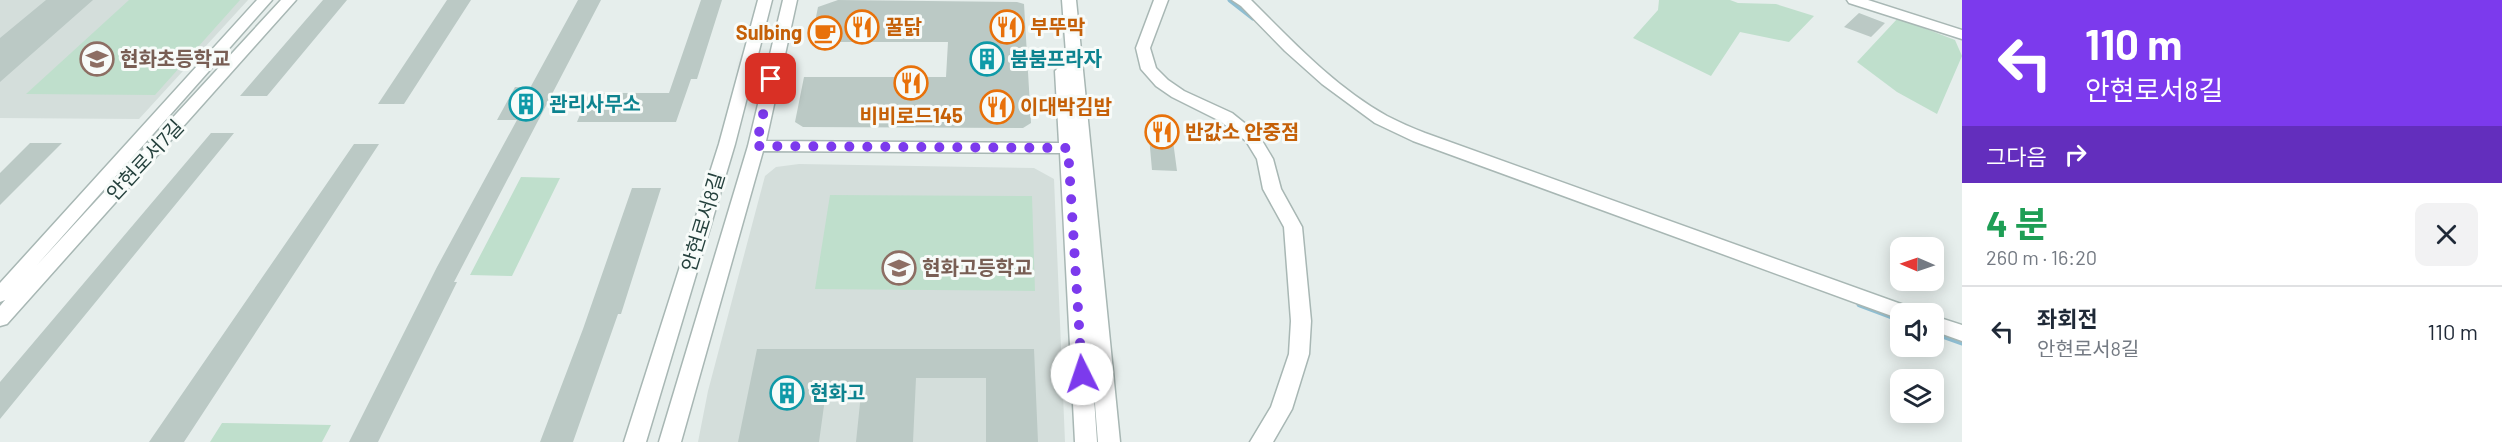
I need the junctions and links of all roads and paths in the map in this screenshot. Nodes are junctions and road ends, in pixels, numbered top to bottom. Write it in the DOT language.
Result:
graph roads {
  1 [pos="265,0"];
  2 [pos="289,0"];
  3 [pos="765,0"];
  4 [pos="790,0"];
  5 [pos="1058,0"];
  6 [pos="1069,0"];
  7 [pos="1161,0"];
  8 [pos="1239,0"];
  9 [pos="1854,0"];
  10 [pos="1962,35"];
  11 [pos="756,146"];
  12 [pos="1075,148"];
  13 [pos="0,295"];
  14 [pos="1890,307"];
  15 [pos="0,320"];
  16 [pos="1944,327"];
  17 [pos="1962,333"];
  18 [pos="635,442"];
  19 [pos="670,442"];
  20 [pos="1086,442"];
  21 [pos="1109,442"];
  22 [pos="1262,442"];
  1 -- 13 [label="street, 안현로서7길"];
  2 -- 15 [label="street, 안현로서7길"];
  3 -- 18 [label="street, 안현로서8길"];
  4 -- 11 [label="street, 안현로서8길"];
  5 -- 12 [label="street"];
  6 -- 12 [label="street"];
  7 -- 22 [label="street"];
  8 -- 14 [label="street"];
  9 -- 10 [label="street"];
  11 -- 12 [label="street"];
  11 -- 19 [label="street, 안현로서8길"];
  12 -- 20 [label="street"];
  12 -- 21 [label="street"];
  16 -- 17 [label="street"];
}
